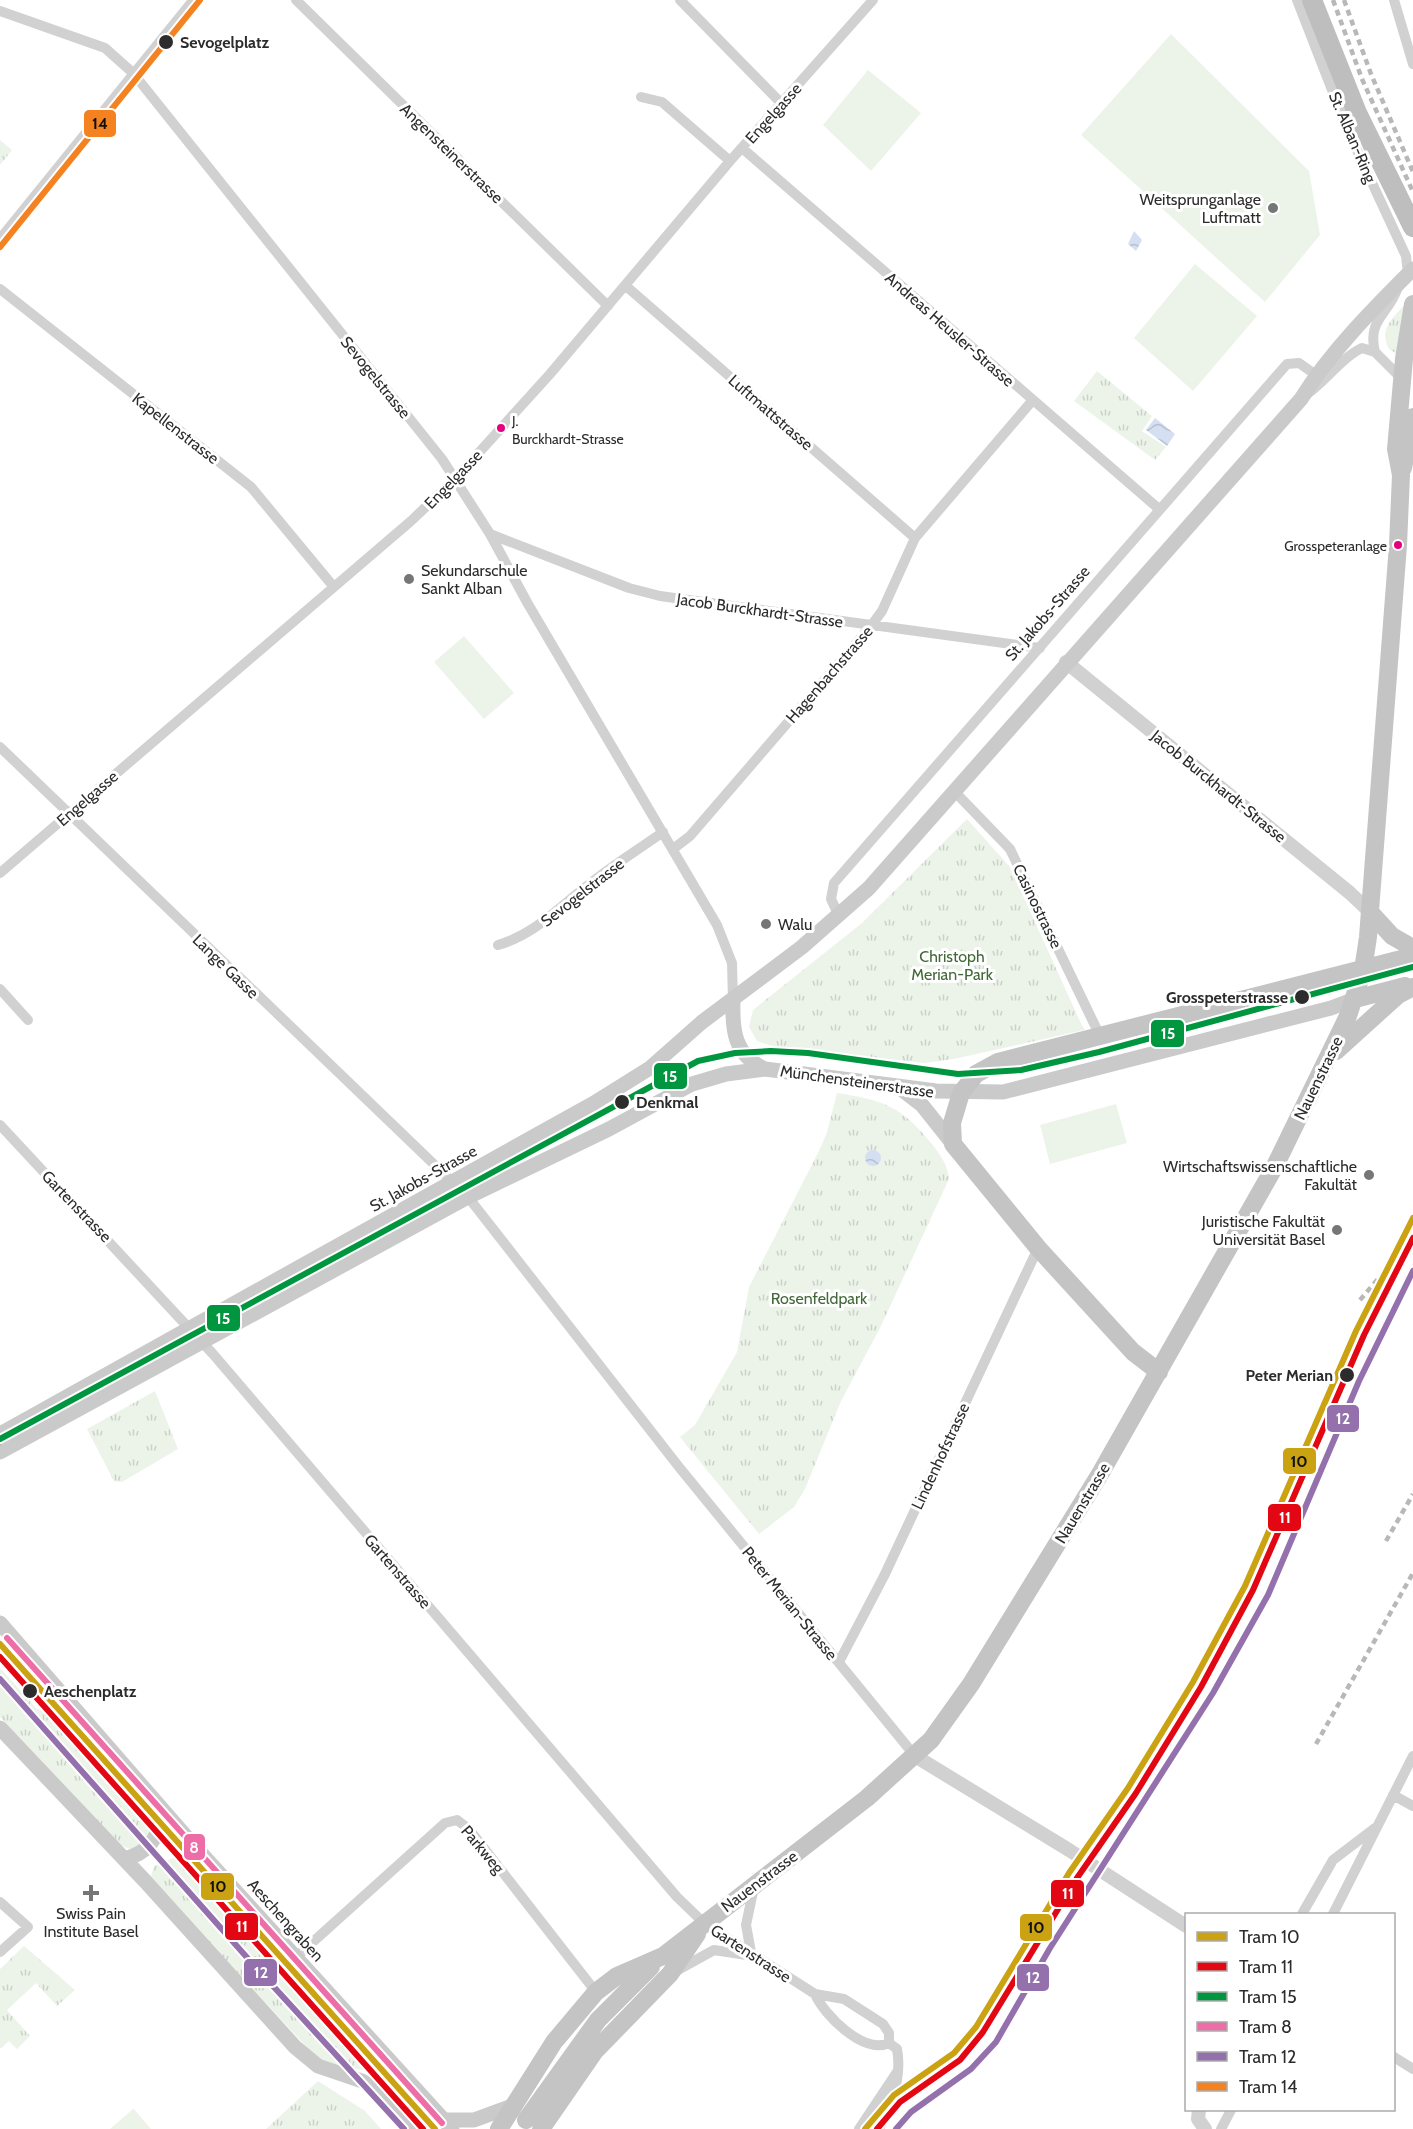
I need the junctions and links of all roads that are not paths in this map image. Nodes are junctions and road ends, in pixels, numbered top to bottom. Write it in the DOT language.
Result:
graph roads {
  1 [pos="196,0"];
  2 [pos="296,0"];
  3 [pos="680,0"];
  4 [pos="873,0"];
  5 [pos="1297,0"];
  6 [pos="1312,0"];
  7 [pos="1394,0"];
  8 [pos="0,10"];
  9 [pos="1413,64"];
  10 [pos="135,75"];
  11 [pos="641,97"];
  12 [pos="782,104"];
  13 [pos="742,148"];
  14 [pos="730,161"];
  15 [pos="1386,172"];
  16 [pos="1413,213"];
  17 [pos="1413,227"];
  18 [pos="0,242"];
  19 [pos="1413,245"];
  20 [pos="1407,275"];
  21 [pos="626,286"];
  22 [pos="0,289"];
  23 [pos="1413,304"];
  24 [pos="608,306"];
  25 [pos="1375,352"];
  26 [pos="1402,370"];
  27 [pos="1316,375"];
  28 [pos="1300,399"];
  29 [pos="1032,401"];
  30 [pos="1413,417"];
  31 [pos="1401,475"];
  32 [pos="455,479"];
  33 [pos="1159,509"];
  34 [pos="490,534"];
  35 [pos="915,538"];
  36 [pos="333,586"];
  37 [pos="871,626"];
  38 [pos="1040,648"];
  39 [pos="1066,662"];
  40 [pos="0,747"];
  41 [pos="954,791"];
  42 [pos="68,813"];
  43 [pos="663,832"];
  44 [pos="673,849"];
  45 [pos="0,873"];
  46 [pos="1370,912"];
  47 [pos="839,916"];
  48 [pos="498,945"];
  49 [pos="1413,948"];
  50 [pos="1413,956"];
  51 [pos="1363,970"];
  52 [pos="1413,985"];
  53 [pos="0,989"];
  54 [pos="1354,999"];
  55 [pos="734,1000"];
  56 [pos="28,1020"];
  57 [pos="1100,1036"];
  58 [pos="1330,1056"];
  59 [pos="765,1069"];
  60 [pos="897,1086"];
  61 [pos="960,1093"];
  62 [pos="0,1125"];
  63 [pos="953,1144"];
  64 [pos="453,1183"];
  65 [pos="468,1197"];
  66 [pos="1038,1248"];
  67 [pos="190,1328"];
  68 [pos="202,1342"];
  69 [pos="1159,1372"];
  70 [pos="0,1434"];
  71 [pos="0,1452"];
  72 [pos="0,1623"];
  73 [pos="839,1662"];
  74 [pos="0,1728"];
  75 [pos="915,1756"];
  76 [pos="1413,1756"];
  77 [pos="1393,1795"];
  78 [pos="1413,1806"];
  79 [pos="163,1810"];
  80 [pos="1377,1827"];
  81 [pos="124,1859"];
  82 [pos="755,1884"];
  83 [pos="0,1902"];
  84 [pos="1303,1913"];
  85 [pos="1334,1913"];
  86 [pos="704,1923"];
  87 [pos="1185,1925"];
  88 [pos="0,1952"];
  89 [pos="755,1954"];
  90 [pos="663,1956"];
  91 [pos="295,1958"];
  92 [pos="670,1974"];
  93 [pos="596,1992"];
  94 [pos="815,1994"];
  95 [pos="889,2043"];
  96 [pos="1395,2058"];
  97 [pos="1413,2069"];
  98 [pos="897,2072"];
  99 [pos="512,2106"];
  100 [pos="1199,2111"];
  101 [pos="1230,2111"];
  102 [pos="448,2124"];
  103 [pos="533,2125"];
  104 [pos="412,2129"];
  105 [pos="500,2129"];
  106 [pos="859,2129"];
  107 [pos="879,2129"];
  108 [pos="1205,2129"];
  109 [pos="1221,2129"];
  1 -- 10 [label="street"];
  2 -- 24 [label="street, Angensteinerstrasse"];
  3 -- 12 [label="street"];
  4 -- 12 [label="street, Engelgasse"];
  5 -- 20 [label="street, St. Alban-Ring"];
  6 -- 15 [label="highway"];
  7 -- 9 [label="street"];
  8 -- 10 [label="street, Sevogelstrasse"];
  10 -- 18 [label="street"];
  10 -- 32 [label="street, Sevogelstrasse"];
  11 -- 14 [label="street"];
  12 -- 13 [label="street, Engelgasse"];
  13 -- 14 [label="street, Engelgasse"];
  13 -- 29 [label="street, Andreas Heusler-Strasse"];
  14 -- 21 [label="street, Engelgasse"];
  15 -- 16 [label="highway"];
  15 -- 17 [label="highway"];
  15 -- 19 [label="highway"];
  20 -- 25 [label="street"];
  20 -- 27 [label="main road, St. Jakobs-Strasse"];
  21 -- 24 [label="street, Engelgasse"];
  21 -- 35 [label="street, Luftmattstrasse"];
  22 -- 36 [label="street, Kapellenstrasse"];
  23 -- 26 [label="main road"];
  24 -- 32 [label="street, Engelgasse"];
  25 -- 26 [label="street"];
  25 -- 28 [label="street, St. Jakobs-Strasse"];
  26 -- 31 [label="main road"];
  27 -- 28 [label="main road, St. Jakobs-Strasse"];
  27 -- 33 [label="street, St. Jakobs-Strasse"];
  28 -- 39 [label="main road, St. Jakobs-Strasse"];
  29 -- 33 [label="street, Andreas Heusler-Strasse"];
  29 -- 35 [label="street, Hagenbachstrasse"];
  30 -- 31 [label="main road"];
  31 -- 46 [label="main road"];
  32 -- 34 [label="street, Sevogelstrasse"];
  32 -- 36 [label="street, Engelgasse"];
  33 -- 38 [label="street, St. Jakobs-Strasse"];
  34 -- 37 [label="street, Jacob Burckhardt-Strasse"];
  34 -- 43 [label="street, Sevogelstrasse"];
  35 -- 37 [label="street, Hagenbachstrasse"];
  36 -- 42 [label="street, Engelgasse"];
  37 -- 38 [label="street, Jacob Burckhardt-Strasse"];
  37 -- 44 [label="street, Hagenbachstrasse"];
  38 -- 47 [label="street, St. Jakobs-Strasse"];
  39 -- 41 [label="main road, St. Jakobs-Strasse"];
  39 -- 46 [label="street, Jacob Burckhardt-Strasse"];
  40 -- 42 [label="street, Lange Gasse"];
  41 -- 47 [label="main road, St. Jakobs-Strasse"];
  41 -- 57 [label="street, Casinostrasse"];
  42 -- 45 [label="street, Engelgasse"];
  42 -- 64 [label="street, Lange Gasse"];
  43 -- 44 [label="street, Sevogelstrasse"];
  43 -- 48 [label="street, Sevogelstrasse"];
  44 -- 55 [label="street, Sevogelstrasse"];
  46 -- 49 [label="main road"];
  46 -- 51 [label="main road"];
  47 -- 55 [label="main road, St. Jakobs-Strasse"];
  50 -- 51 [label="main road"];
  51 -- 54 [label="main road"];
  51 -- 57 [label="main road"];
  52 -- 54 [label="main road, Münchensteinerstrasse"];
  52 -- 58 [label="main road"];
  53 -- 56 [label="street"];
  54 -- 58 [label="main road, Nauenstrasse"];
  54 -- 61 [label="main road, Münchensteinerstrasse"];
  55 -- 59 [label="main road, Münchensteinerstrasse"];
  55 -- 64 [label="main road, St. Jakobs-Strasse"];
  57 -- 61 [label="main road"];
  58 -- 69 [label="main road, Nauenstrasse"];
  59 -- 60 [label="main road, Münchensteinerstrasse"];
  59 -- 65 [label="main road"];
  60 -- 61 [label="main road, Münchensteinerstrasse"];
  60 -- 63 [label="main road"];
  61 -- 63 [label="main road"];
  62 -- 67 [label="street, Gartenstrasse"];
  63 -- 66 [label="main road"];
  64 -- 65 [label="street, Lange Gasse"];
  64 -- 67 [label="main road, St. Jakobs-Strasse"];
  65 -- 68 [label="main road"];
  65 -- 73 [label="street, Peter Merian-Strasse"];
  66 -- 69 [label="main road"];
  66 -- 73 [label="street, Lindenhofstrasse"];
  67 -- 68 [label="street, Gartenstrasse"];
  67 -- 70 [label="main road, St. Jakobs-Strasse"];
  68 -- 71 [label="main road"];
  68 -- 86 [label="street, Gartenstrasse"];
  69 -- 75 [label="main road, Nauenstrasse"];
  72 -- 79 [label="main road, Aeschengraben"];
  73 -- 75 [label="street, Peter Merian-Strasse"];
  74 -- 81 [label="main road"];
  75 -- 82 [label="main road, Nauenstrasse"];
  75 -- 87 [label="street, Peter Merian-Strasse"];
  76 -- 77 [label="street"];
  77 -- 78 [label="street"];
  77 -- 80 [label="street"];
  79 -- 81 [label="main road"];
  79 -- 91 [label="main road, Aeschengraben"];
  80 -- 84 [label="street"];
  80 -- 85 [label="street"];
  81 -- 104 [label="main road"];
  82 -- 86 [label="main road, Nauenstrasse"];
  82 -- 89 [label="street"];
  83 -- 88 [label="street"];
  86 -- 89 [label="street, Gartenstrasse"];
  86 -- 90 [label="main road, Nauenstrasse"];
  86 -- 92 [label="main road, Nauenstrasse"];
  89 -- 92 [label="street"];
  89 -- 94 [label="street, Gartenstrasse"];
  90 -- 93 [label="main road, Nauenstrasse"];
  90 -- 103 [label="main road"];
  91 -- 93 [label="street, Parkweg"];
  91 -- 102 [label="main road, Aeschengraben"];
  92 -- 103 [label="main road, Nauenstrasse"];
  93 -- 99 [label="main road, Nauenstrasse"];
  94 -- 95 [label="street, Gartenstrasse"];
  94 -- 95 [label="street, Gartenstrasse"];
  95 -- 98 [label="street"];
  96 -- 97 [label="street"];
  98 -- 106 [label="street"];
  98 -- 107 [label="street"];
  99 -- 102 [label="main road"];
  99 -- 105 [label="main road, Nauenstrasse"];
  100 -- 108 [label="street"];
  101 -- 109 [label="street"];
}
